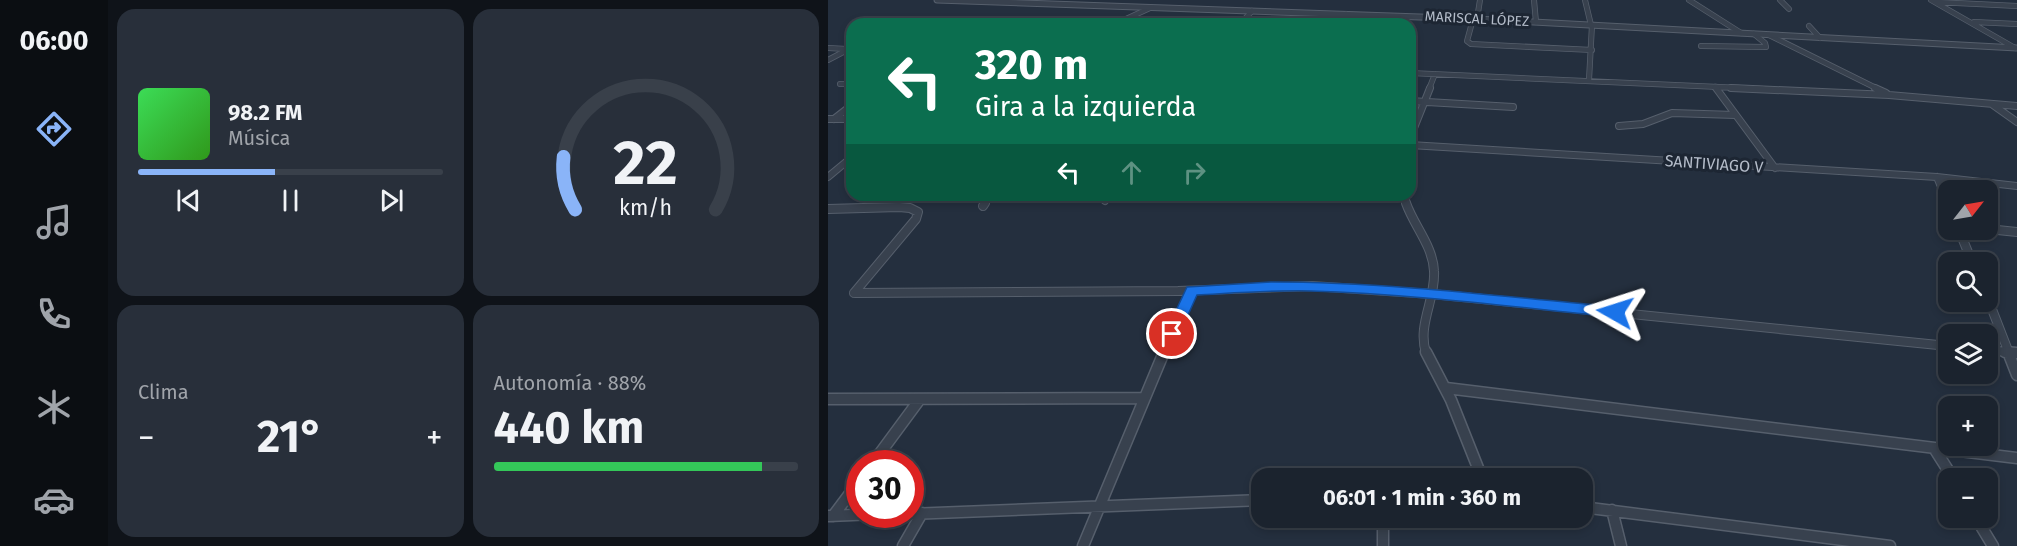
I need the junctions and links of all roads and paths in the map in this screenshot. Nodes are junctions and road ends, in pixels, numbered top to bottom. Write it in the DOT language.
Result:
graph roads {
  1 [pos="938,0"];
  2 [pos="1480,0"];
  3 [pos="1534,0"];
  4 [pos="1585,0"];
  5 [pos="1689,0"];
  6 [pos="1780,0"];
  7 [pos="1933,1"];
  8 [pos="2017,6"];
  9 [pos="1150,8"];
  10 [pos="1789,9"];
  11 [pos="1252,11"];
  12 [pos="1346,14"];
  13 [pos="1128,18"];
  14 [pos="1246,18"];
  15 [pos="1346,18"];
  16 [pos="1475,19"];
  17 [pos="1536,22"];
  18 [pos="1971,22"];
  19 [pos="2017,24"];
  20 [pos="1591,25"];
  21 [pos="1809,26"];
  22 [pos="1741,33"];
  23 [pos="1754,34"];
  24 [pos="1769,35"];
  25 [pos="1820,38"];
  26 [pos="1701,46"];
  27 [pos="828,48"];
  28 [pos="2016,48"];
  29 [pos="846,49"];
  30 [pos="1592,50"];
  31 [pos="846,51"];
  32 [pos="828,60"];
  33 [pos="1416,73"];
  34 [pos="1435,74"];
  35 [pos="1589,80"];
  36 [pos="840,84"];
  37 [pos="846,84"];
  38 [pos="1715,87"];
  39 [pos="1889,95"];
  40 [pos="1416,101"];
  41 [pos="1423,102"];
  42 [pos="1992,104"];
  43 [pos="2017,106"];
  44 [pos="1513,107"];
  45 [pos="846,109"];
  46 [pos="1735,115"];
  47 [pos="831,119"];
  48 [pos="1416,121"];
  49 [pos="2017,122"];
  50 [pos="1619,126"];
  51 [pos="1416,145"];
  52 [pos="846,162"];
  53 [pos="1775,168"];
  54 [pos="828,177"];
  55 [pos="1937,177"];
  56 [pos="1938,180"];
  57 [pos="2017,186"];
  58 [pos="987,201"];
  59 [pos="1406,201"];
  60 [pos="983,206"];
  61 [pos="828,208"];
  62 [pos="1998,230"];
  63 [pos="2017,232"];
  64 [pos="1192,291"];
  65 [pos="1432,294"];
  66 [pos="1994,312"];
  67 [pos="1938,345"];
  68 [pos="1998,351"];
  69 [pos="2013,352"];
  70 [pos="2017,375"];
  71 [pos="1446,388"];
  72 [pos="1143,398"];
  73 [pos="828,399"];
  74 [pos="920,399"];
  75 [pos="1934,448"];
  76 [pos="882,450"];
  77 [pos="2017,458"];
  78 [pos="1478,468"];
  79 [pos="1947,468"];
  80 [pos="846,497"];
  81 [pos="1251,500"];
  82 [pos="1099,507"];
  83 [pos="1593,508"];
  84 [pos="1612,510"];
  85 [pos="924,513"];
  86 [pos="846,515"];
  87 [pos="830,516"];
  88 [pos="910,528"];
  89 [pos="1383,528"];
  90 [pos="1982,528"];
  91 [pos="1816,541"];
  92 [pos="903,546"];
  93 [pos="1083,546"];
  94 [pos="1383,546"];
  95 [pos="1621,546"];
  96 [pos="1890,546"];
  97 [pos="1993,546"];
  1 -- 9 [label="street, MARISCAL LÓPEZ"];
  2 -- 16 [label="street"];
  3 -- 17 [label="street"];
  4 -- 20 [label="street"];
  5 -- 22 [label="street"];
  6 -- 10 [label="street"];
  7 -- 8 [label="street"];
  7 -- 18 [label="street"];
  9 -- 11 [label="street, MARISCAL LÓPEZ"];
  9 -- 13 [label="street"];
  11 -- 12 [label="street, MARISCAL LÓPEZ"];
  11 -- 14 [label="street"];
  12 -- 15 [label="street"];
  12 -- 16 [label="street, MARISCAL LÓPEZ"];
  16 -- 17 [label="street, MARISCAL LÓPEZ"];
  16 -- 30 [label="street"];
  17 -- 20 [label="street, MARISCAL LÓPEZ"];
  18 -- 19 [label="street"];
  18 -- 28 [label="street"];
  20 -- 22 [label="street, MARISCAL LÓPEZ"];
  20 -- 30 [label="street"];
  21 -- 25 [label="street"];
  22 -- 23 [label="street, MARISCAL LÓPEZ"];
  23 -- 24 [label="street, MARISCAL LÓPEZ"];
  23 -- 26 [label="street"];
  24 -- 25 [label="street, MARISCAL LÓPEZ"];
  24 -- 39 [label="street"];
  25 -- 28 [label="street, MARISCAL LÓPEZ"];
  27 -- 29 [label="street"];
  30 -- 35 [label="street"];
  31 -- 32 [label="street"];
  33 -- 34 [label="street"];
  34 -- 35 [label="street"];
  34 -- 41 [label="street"];
  35 -- 38 [label="street"];
  36 -- 37 [label="street"];
  38 -- 39 [label="street"];
  38 -- 46 [label="street"];
  39 -- 42 [label="street"];
  40 -- 41 [label="street"];
  41 -- 44 [label="street"];
  41 -- 48 [label="street"];
  42 -- 43 [label="street"];
  42 -- 49 [label="street"];
  45 -- 47 [label="street"];
  46 -- 50 [label="street"];
  46 -- 53 [label="street"];
  51 -- 53 [label="street, SANTIVIAGO V"];
  52 -- 54 [label="street"];
  53 -- 55 [label="street, SANTIVIAGO V"];
  55 -- 56 [label="street"];
  55 -- 57 [label="street, SANTIVIAGO V"];
  58 -- 60 [label="street"];
  59 -- 65 [label="street"];
  61 -- 64 [label="street"];
  62 -- 63 [label="street"];
  64 -- 65 [label="street"];
  64 -- 72 [label="street"];
  65 -- 67 [label="street"];
  65 -- 71 [label="street"];
  66 -- 69 [label="street"];
  68 -- 69 [label="street"];
  69 -- 70 [label="street"];
  71 -- 75 [label="street"];
  71 -- 78 [label="street"];
  72 -- 74 [label="street"];
  72 -- 82 [label="street"];
  73 -- 74 [label="street"];
  74 -- 76 [label="street"];
  75 -- 77 [label="street"];
  75 -- 79 [label="street"];
  80 -- 87 [label="street"];
  81 -- 82 [label="street"];
  82 -- 85 [label="street"];
  82 -- 93 [label="street"];
  83 -- 84 [label="street"];
  84 -- 91 [label="street"];
  84 -- 95 [label="street"];
  86 -- 87 [label="street"];
  88 -- 92 [label="street"];
  89 -- 94 [label="street"];
  90 -- 97 [label="street"];
  91 -- 96 [label="street"];
}
